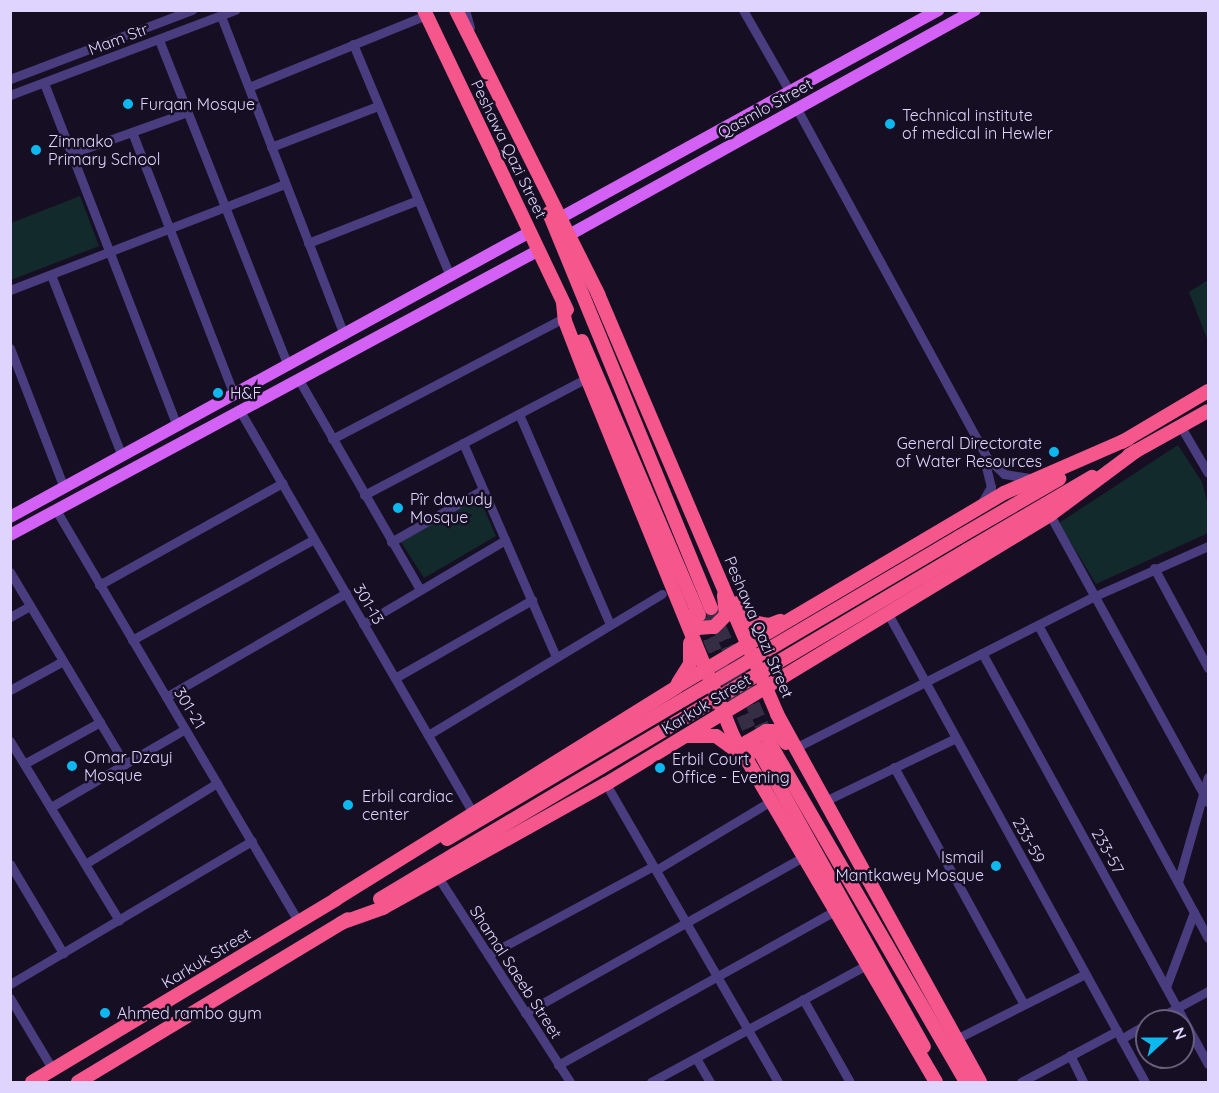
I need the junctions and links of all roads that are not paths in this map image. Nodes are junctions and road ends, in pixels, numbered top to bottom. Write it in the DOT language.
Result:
graph roads {
  1 [pos="192,10"];
  2 [pos="235,10"];
  3 [pos="456,10"];
  4 [pos="465,10"];
  5 [pos="744,10"];
  6 [pos="975,10"];
  7 [pos="931,12"];
  8 [pos="425,13"];
  9 [pos="221,16"];
  10 [pos="895,34"];
  11 [pos="159,40"];
  12 [pos="353,44"];
  13 [pos="904,51"];
  14 [pos="481,60"];
  15 [pos="10,79"];
  16 [pos="44,83"];
  17 [pos="249,87"];
  18 [pos="790,92"];
  19 [pos="10,95"];
  20 [pos="378,106"];
  21 [pos="797,109"];
  22 [pos="187,112"];
  23 [pos="132,132"];
  24 [pos="271,147"];
  25 [pos="70,154"];
  26 [pos="535,171"];
  27 [pos="633,178"];
  28 [pos="285,184"];
  29 [pos="643,194"];
  30 [pos="418,200"];
  31 [pos="226,207"];
  32 [pos="560,218"];
  33 [pos="169,229"];
  34 [pos="530,232"];
  35 [pos="569,235"];
  36 [pos="308,243"];
  37 [pos="539,250"];
  38 [pos="108,253"];
  39 [pos="491,254"];
  40 [pos="500,271"];
  41 [pos="51,275"];
  42 [pos="450,276"];
  43 [pos="10,291"];
  44 [pos="564,310"];
  45 [pos="344,334"];
  46 [pos="10,348"];
  47 [pos="288,365"];
  48 [pos="587,378"];
  49 [pos="299,380"];
  50 [pos="1209,391"];
  51 [pos="234,395"];
  52 [pos="240,411"];
  53 [pos="1209,411"];
  54 [pos="519,414"];
  55 [pos="177,426"];
  56 [pos="1181,427"];
  57 [pos="332,439"];
  58 [pos="1128,439"];
  59 [pos="977,442"];
  60 [pos="463,443"];
  61 [pos="1136,451"];
  62 [pos="122,456"];
  63 [pos="1052,474"];
  64 [pos="1209,474"];
  65 [pos="282,483"];
  66 [pos="64,488"];
  67 [pos="482,490"];
  68 [pos="364,495"];
  69 [pos="56,510"];
  70 [pos="972,513"];
  71 [pos="1050,515"];
  72 [pos="10,517"];
  73 [pos="10,535"];
  74 [pos="314,539"];
  75 [pos="505,540"];
  76 [pos="391,542"];
  77 [pos="1209,546"];
  78 [pos="1154,568"];
  79 [pos="10,572"];
  80 [pos="719,573"];
  81 [pos="99,585"];
  82 [pos="420,590"];
  83 [pos="667,592"];
  84 [pos="346,593"];
  85 [pos="1095,596"];
  86 [pos="532,600"];
  87 [pos="822,602"];
  88 [pos="30,606"];
  89 [pos="887,612"];
  90 [pos="797,615"];
  91 [pos="683,616"];
  92 [pos="10,617"];
  93 [pos="363,624"];
  94 [pos="610,624"];
  95 [pos="1038,625"];
  96 [pos="132,640"];
  97 [pos="827,650"];
  98 [pos="746,651"];
  99 [pos="982,653"];
  100 [pos="556,657"];
  101 [pos="63,661"];
  102 [pos="1209,668"];
  103 [pos="709,670"];
  104 [pos="784,677"];
  105 [pos="395,678"];
  106 [pos="736,678"];
  107 [pos="925,682"];
  108 [pos="676,687"];
  109 [pos="762,687"];
  110 [pos="10,690"];
  111 [pos="166,697"];
  112 [pos="725,706"];
  113 [pos="636,711"];
  114 [pos="777,714"];
  115 [pos="100,722"];
  116 [pos="185,729"];
  117 [pos="428,735"];
  118 [pos="956,738"];
  119 [pos="679,739"];
  120 [pos="10,741"];
  121 [pos="795,748"];
  122 [pos="662,750"];
  123 [pos="24,764"];
  124 [pos="125,764"];
  125 [pos="894,767"];
  126 [pos="750,768"];
  127 [pos="1209,777"];
  128 [pos="758,782"];
  129 [pos="217,783"];
  130 [pos="606,784"];
  131 [pos="823,797"];
  132 [pos="1207,799"];
  133 [pos="769,802"];
  134 [pos="51,807"];
  135 [pos="472,811"];
  136 [pos="252,842"];
  137 [pos="803,857"];
  138 [pos="10,864"];
  139 [pos="85,864"];
  140 [pos="654,868"];
  141 [pos="438,877"];
  142 [pos="1178,882"];
  143 [pos="336,899"];
  144 [pos="833,912"];
  145 [pos="1194,912"];
  146 [pos="119,920"];
  147 [pos="299,922"];
  148 [pos="341,923"];
  149 [pos="686,923"];
  150 [pos="1209,938"];
  151 [pos="63,953"];
  152 [pos="488,955"];
  153 [pos="865,966"];
  154 [pos="1085,974"];
  155 [pos="717,976"];
  156 [pos="10,984"];
  157 [pos="1166,987"];
  158 [pos="1209,991"];
  159 [pos="10,998"];
  160 [pos="803,999"];
  161 [pos="1024,1004"];
  162 [pos="1177,1008"];
  163 [pos="525,1013"];
  164 [pos="1135,1029"];
  165 [pos="748,1030"];
  166 [pos="113,1033"];
  167 [pos="1119,1035"];
  168 [pos="956,1039"];
  169 [pos="127,1054"];
  170 [pos="77,1055"];
  171 [pos="1070,1055"];
  172 [pos="696,1058"];
  173 [pos="1209,1064"];
  174 [pos="558,1065"];
  175 [pos="53,1070"];
  176 [pos="83,1079"];
  177 [pos="32,1083"];
  178 [pos="570,1083"];
  179 [pos="651,1083"];
  180 [pos="710,1083"];
  181 [pos="778,1083"];
  182 [pos="850,1083"];
  183 [pos="936,1083"];
  184 [pos="944,1083"];
  185 [pos="966,1083"];
  186 [pos="980,1083"];
  187 [pos="1021,1083"];
  188 [pos="1083,1083"];
  189 [pos="1145,1083"];
  1 -- 15 [label="street, Mam Str"];
  2 -- 9 [label="street, Mam Str"];
  3 -- 14 [label="highway, Peshawa Qazi Street"];
  4 -- 14 [label="street"];
  5 -- 18 [label="street"];
  6 -- 13 [label="main road, Qasmlo Street"];
  7 -- 10 [label="main road, Qasmlo Street"];
  8 -- 12 [label="street"];
  8 -- 34 [label="highway, Peshawa Qazi Street"];
  9 -- 11 [label="street, Mam Str"];
  9 -- 17 [label="street"];
  10 -- 13 [label="main road"];
  10 -- 18 [label="main road, Qasmlo Street"];
  11 -- 16 [label="street, Mam Str"];
  11 -- 22 [label="street"];
  12 -- 17 [label="street"];
  12 -- 20 [label="street"];
  13 -- 21 [label="main road, Qasmlo Street"];
  14 -- 26 [label="highway, Peshawa Qazi Street"];
  16 -- 19 [label="street, Mam Str"];
  16 -- 25 [label="street"];
  17 -- 24 [label="street"];
  18 -- 27 [label="main road, Qasmlo Street"];
  20 -- 24 [label="street"];
  20 -- 30 [label="street"];
  21 -- 29 [label="main road, Qasmlo Street"];
  21 -- 59 [label="street"];
  22 -- 23 [label="street"];
  22 -- 31 [label="street"];
  23 -- 25 [label="street"];
  23 -- 33 [label="street"];
  24 -- 28 [label="street"];
  25 -- 38 [label="street"];
  26 -- 32 [label="highway, Peshawa Qazi Street"];
  26 -- 44 [label="highway, Peshawa Qazi Street"];
  27 -- 29 [label="main road"];
  27 -- 32 [label="main road, Qasmlo Street"];
  28 -- 31 [label="street"];
  28 -- 36 [label="street"];
  29 -- 35 [label="main road, Qasmlo Street"];
  30 -- 36 [label="street"];
  30 -- 42 [label="street"];
  31 -- 33 [label="street"];
  31 -- 47 [label="street"];
  32 -- 35 [label="highway, Peshawa Qazi Street"];
  33 -- 38 [label="street"];
  33 -- 51 [label="street"];
  34 -- 37 [label="highway, Peshawa Qazi Street"];
  34 -- 39 [label="main road"];
  35 -- 80 [label="highway, Peshawa Qazi Street"];
  36 -- 45 [label="street"];
  37 -- 40 [label="main road"];
  37 -- 44 [label="highway, Peshawa Qazi Street"];
  38 -- 41 [label="street"];
  38 -- 55 [label="street"];
  39 -- 40 [label="main road"];
  39 -- 42 [label="main road"];
  40 -- 49 [label="main road"];
  41 -- 43 [label="street"];
  41 -- 62 [label="street"];
  42 -- 45 [label="main road"];
  44 -- 48 [label="highway, Peshawa Qazi Street"];
  44 -- 57 [label="street"];
  45 -- 47 [label="main road"];
  46 -- 66 [label="street"];
  47 -- 51 [label="main road"];
  48 -- 54 [label="street"];
  48 -- 83 [label="highway, Peshawa Qazi Street"];
  49 -- 52 [label="main road"];
  49 -- 57 [label="street"];
  50 -- 58 [label="highway, Karkuk Street"];
  51 -- 55 [label="main road"];
  52 -- 65 [label="street, 301-13"];
  52 -- 69 [label="main road"];
  53 -- 56 [label="highway, Karkuk Street"];
  54 -- 60 [label="street"];
  54 -- 94 [label="street"];
  55 -- 62 [label="main road"];
  56 -- 61 [label="highway, Karkuk Street"];
  56 -- 64 [label="street"];
  57 -- 68 [label="street"];
  58 -- 63 [label="highway, Karkuk Street"];
  58 -- 143 [label="highway, Karkuk Street, bridge"];
  59 -- 63 [label="street"];
  59 -- 70 [label="street"];
  60 -- 67 [label="street"];
  60 -- 68 [label="street"];
  61 -- 71 [label="highway, Karkuk Street"];
  61 -- 148 [label="highway, Karkuk Street, bridge"];
  62 -- 66 [label="main road"];
  63 -- 70 [label="highway, Karkuk Street"];
  65 -- 74 [label="street, 301-13"];
  65 -- 81 [label="street"];
  66 -- 72 [label="main road"];
  67 -- 75 [label="street"];
  67 -- 76 [label="street"];
  68 -- 76 [label="street"];
  69 -- 73 [label="main road"];
  69 -- 81 [label="street, 301-21"];
  70 -- 87 [label="highway, Karkuk Street"];
  71 -- 85 [label="street"];
  71 -- 89 [label="highway, Karkuk Street"];
  74 -- 84 [label="street, 301-13"];
  74 -- 96 [label="street"];
  75 -- 82 [label="street"];
  75 -- 86 [label="street"];
  76 -- 82 [label="street"];
  77 -- 78 [label="street"];
  78 -- 85 [label="street"];
  78 -- 102 [label="street"];
  79 -- 88 [label="street"];
  80 -- 83 [label="highway"];
  80 -- 90 [label="highway"];
  80 -- 98 [label="highway, Peshawa Qazi Street"];
  81 -- 96 [label="street, 301-21"];
  82 -- 93 [label="street"];
  83 -- 91 [label="highway"];
  83 -- 94 [label="street"];
  84 -- 93 [label="street, 301-13"];
  84 -- 111 [label="street"];
  85 -- 95 [label="street"];
  85 -- 132 [label="street"];
  86 -- 100 [label="street"];
  86 -- 105 [label="street"];
  87 -- 90 [label="highway, Karkuk Street"];
  87 -- 97 [label="highway"];
  88 -- 92 [label="street"];
  88 -- 101 [label="street"];
  89 -- 97 [label="highway, Karkuk Street"];
  89 -- 107 [label="street, 233-59"];
  90 -- 98 [label="highway, Karkuk Street"];
  91 -- 103 [label="highway"];
  91 -- 108 [label="highway"];
  93 -- 105 [label="street, 301-13"];
  94 -- 100 [label="street"];
  95 -- 99 [label="street"];
  95 -- 142 [label="street"];
  96 -- 111 [label="street, 301-21"];
  97 -- 104 [label="highway, Karkuk Street"];
  98 -- 103 [label="highway, Karkuk Street"];
  98 -- 106 [label="highway"];
  98 -- 109 [label="highway, Peshawa Qazi Street"];
  99 -- 107 [label="street"];
  99 -- 157 [label="street, 233-57"];
  100 -- 117 [label="street"];
  101 -- 110 [label="street"];
  101 -- 115 [label="street"];
  103 -- 106 [label="highway"];
  103 -- 108 [label="highway, Karkuk Street"];
  103 -- 112 [label="highway"];
  104 -- 109 [label="highway"];
  104 -- 114 [label="highway"];
  105 -- 117 [label="street, 301-13"];
  106 -- 109 [label="highway"];
  106 -- 112 [label="highway"];
  107 -- 118 [label="street, 233-59"];
  107 -- 121 [label="street"];
  108 -- 113 [label="highway, Karkuk Street"];
  109 -- 112 [label="highway, Karkuk Street"];
  109 -- 114 [label="highway, Peshawa Qazi Street"];
  111 -- 116 [label="street, 301-21"];
  112 -- 119 [label="highway, Karkuk Street"];
  112 -- 126 [label="highway"];
  113 -- 122 [label="highway"];
  113 -- 135 [label="highway, Karkuk Street"];
  114 -- 121 [label="highway, Peshawa Qazi Street"];
  115 -- 123 [label="street"];
  115 -- 124 [label="street"];
  116 -- 124 [label="street"];
  116 -- 129 [label="street, 301-21"];
  117 -- 135 [label="street, 301-13"];
  118 -- 125 [label="street"];
  118 -- 154 [label="street, 233-59"];
  119 -- 122 [label="highway, Karkuk Street"];
  119 -- 126 [label="highway"];
  120 -- 123 [label="street"];
  121 -- 131 [label="highway, Peshawa Qazi Street"];
  122 -- 130 [label="highway, Karkuk Street"];
  123 -- 134 [label="street"];
  124 -- 134 [label="street"];
  125 -- 131 [label="street"];
  125 -- 161 [label="street"];
  126 -- 128 [label="highway"];
  127 -- 132 [label="street"];
  128 -- 131 [label="highway"];
  128 -- 133 [label="highway"];
  129 -- 136 [label="street, 301-21"];
  129 -- 139 [label="street"];
  130 -- 140 [label="street"];
  130 -- 141 [label="highway, Karkuk Street"];
  131 -- 168 [label="highway, Peshawa Qazi Street"];
  132 -- 142 [label="street"];
  133 -- 137 [label="highway"];
  133 -- 140 [label="street"];
  134 -- 139 [label="street"];
  135 -- 143 [label="highway, Karkuk Street"];
  136 -- 146 [label="street"];
  136 -- 147 [label="street, 301-21"];
  137 -- 144 [label="highway"];
  137 -- 149 [label="street"];
  138 -- 151 [label="street"];
  139 -- 146 [label="street"];
  140 -- 149 [label="street"];
  140 -- 152 [label="street"];
  141 -- 148 [label="highway, Karkuk Street"];
  141 -- 152 [label="street, Shamal Saeeb Street"];
  142 -- 145 [label="street"];
  143 -- 147 [label="highway, Karkuk Street"];
  144 -- 153 [label="highway"];
  144 -- 155 [label="street"];
  145 -- 150 [label="street"];
  145 -- 157 [label="street"];
  146 -- 151 [label="street"];
  147 -- 166 [label="highway, Karkuk Street"];
  148 -- 169 [label="highway, Karkuk Street"];
  149 -- 155 [label="street"];
  149 -- 163 [label="street"];
  151 -- 156 [label="street"];
  152 -- 163 [label="street, Shamal Saeeb Street"];
  153 -- 160 [label="street"];
  153 -- 183 [label="highway"];
  154 -- 161 [label="street"];
  154 -- 167 [label="street, 233-59"];
  155 -- 165 [label="street"];
  155 -- 174 [label="street"];
  157 -- 162 [label="street, 233-57"];
  158 -- 162 [label="street"];
  159 -- 175 [label="street"];
  160 -- 165 [label="street"];
  160 -- 182 [label="street"];
  161 -- 168 [label="street"];
  162 -- 173 [label="street, 233-57"];
  163 -- 174 [label="street, Shamal Saeeb Street"];
  164 -- 167 [label="street"];
  165 -- 172 [label="street"];
  165 -- 181 [label="street"];
  166 -- 169 [label="highway"];
  166 -- 170 [label="highway, Karkuk Street"];
  167 -- 171 [label="street"];
  167 -- 189 [label="street, 233-59"];
  168 -- 186 [label="highway, Peshawa Qazi Street"];
  169 -- 176 [label="highway, Karkuk Street"];
  170 -- 175 [label="highway, Karkuk Street"];
  170 -- 176 [label="highway"];
  171 -- 187 [label="street"];
  171 -- 188 [label="street"];
  172 -- 179 [label="street"];
  172 -- 180 [label="street"];
  174 -- 178 [label="street, Shamal Saeeb Street"];
  175 -- 177 [label="highway, Karkuk Street"];
  184 -- 185 [label="highway"];
}
